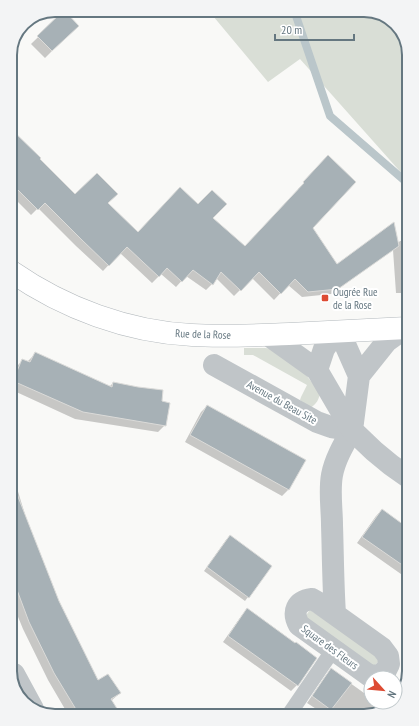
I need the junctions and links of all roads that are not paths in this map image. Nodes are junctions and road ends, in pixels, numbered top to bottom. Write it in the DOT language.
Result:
graph roads {
  1 [pos="17,275"];
  2 [pos="402,328"];
  3 [pos="402,331"];
  4 [pos="336,332"];
  5 [pos="268,335"];
  6 [pos="214,365"];
  7 [pos="317,370"];
  8 [pos="359,376"];
  9 [pos="352,430"];
  10 [pos="402,473"];
  11 [pos="335,614"];
  12 [pos="333,650"];
  13 [pos="19,684"];
  14 [pos="25,694"];
  15 [pos="293,709"];
  1 -- 5 [label="main road, Rue de la Rose"];
  2 -- 4 [label="main road, Rue de la Rose"];
  3 -- 8 [label="street"];
  4 -- 5 [label="main road, Rue de la Rose"];
  4 -- 7 [label="street"];
  4 -- 8 [label="street"];
  5 -- 7 [label="street"];
  6 -- 9 [label="street, Avenue du Beau Site"];
  7 -- 9 [label="street"];
  8 -- 9 [label="street"];
  9 -- 10 [label="street"];
  9 -- 11 [label="street"];
  11 -- 12 [label="street, Square des Fleurs"];
  11 -- 12 [label="street, Square des Fleurs"];
  12 -- 15 [label="lane"];
  13 -- 14 [label="street"];
}
